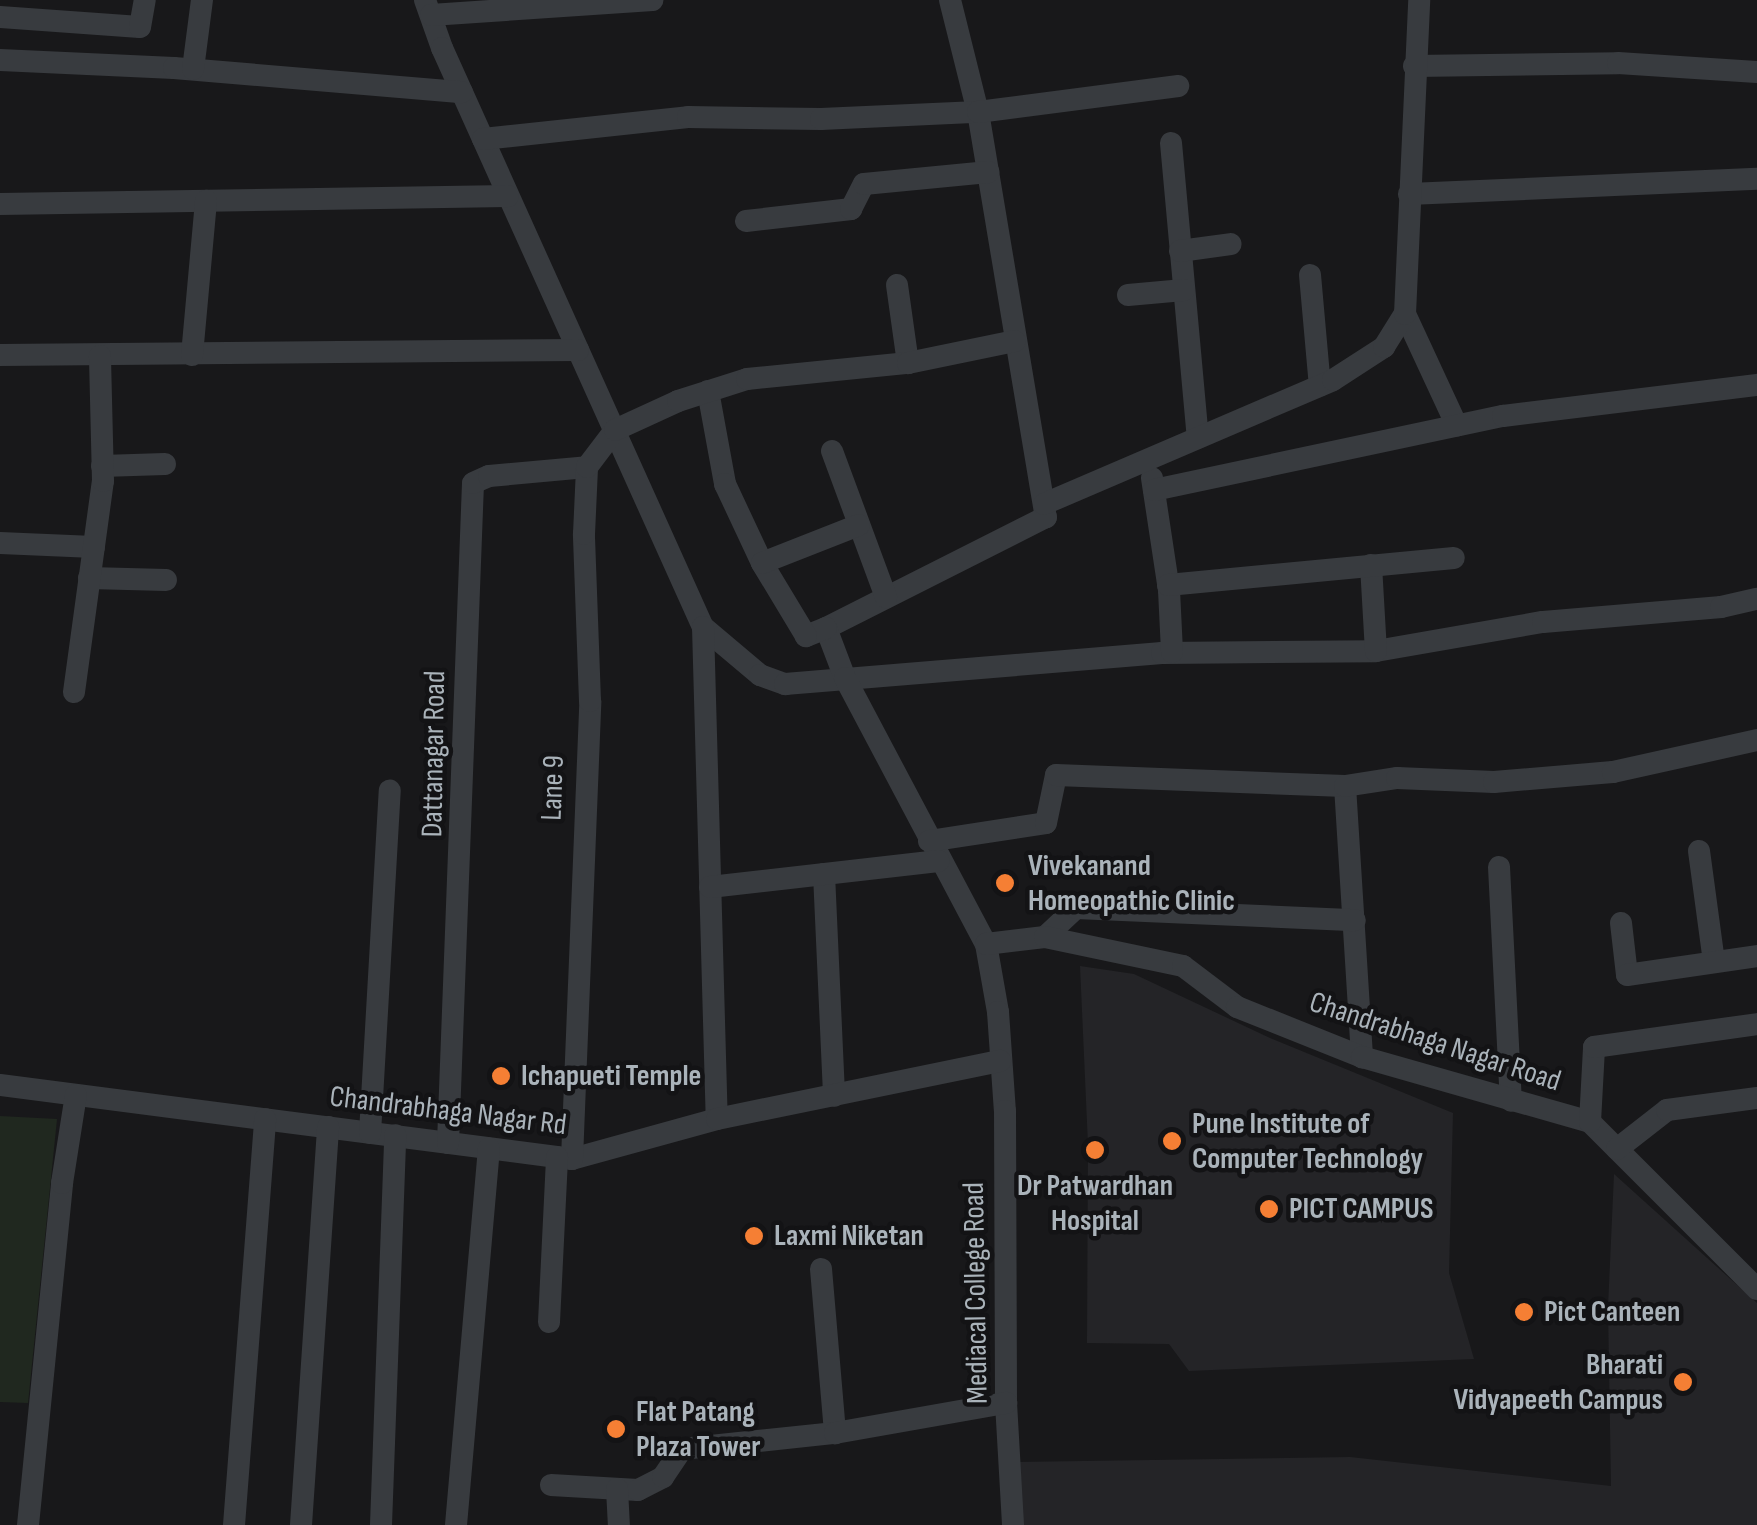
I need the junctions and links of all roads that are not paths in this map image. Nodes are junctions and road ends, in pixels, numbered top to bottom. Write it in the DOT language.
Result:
graph roads {
  1 [pos="145,0"];
  2 [pos="202,0"];
  3 [pos="652,0"];
  4 [pos="950,0"];
  5 [pos="1419,0"];
  6 [pos="428,8"];
  7 [pos="0,16"];
  8 [pos="0,60"];
  9 [pos="1414,66"];
  10 [pos="192,69"];
  11 [pos="1757,72"];
  12 [pos="1178,86"];
  13 [pos="462,92"];
  14 [pos="978,112"];
  15 [pos="483,139"];
  16 [pos="1171,143"];
  17 [pos="988,172"];
  18 [pos="1757,179"];
  19 [pos="1408,194"];
  20 [pos="508,196"];
  21 [pos="206,200"];
  22 [pos="0,204"];
  23 [pos="746,222"];
  24 [pos="1231,244"];
  25 [pos="1180,251"];
  26 [pos="1310,275"];
  27 [pos="898,285"];
  28 [pos="1184,290"];
  29 [pos="1128,295"];
  30 [pos="1405,314"];
  31 [pos="1015,341"];
  32 [pos="578,350"];
  33 [pos="0,355"];
  34 [pos="192,355"];
  35 [pos="100,356"];
  36 [pos="908,364"];
  37 [pos="1757,385"];
  38 [pos="1320,386"];
  39 [pos="708,391"];
  40 [pos="1456,426"];
  41 [pos="615,430"];
  42 [pos="1198,438"];
  43 [pos="832,450"];
  44 [pos="1149,459"];
  45 [pos="165,464"];
  46 [pos="102,466"];
  47 [pos="587,467"];
  48 [pos="1154,490"];
  49 [pos="1044,504"];
  50 [pos="860,524"];
  51 [pos="0,542"];
  52 [pos="94,547"];
  53 [pos="1454,558"];
  54 [pos="762,563"];
  55 [pos="1372,566"];
  56 [pos="89,578"];
  57 [pos="166,580"];
  58 [pos="1168,584"];
  59 [pos="886,597"];
  60 [pos="1757,598"];
  61 [pos="702,627"];
  62 [pos="826,628"];
  63 [pos="1376,651"];
  64 [pos="1172,652"];
  65 [pos="845,678"];
  66 [pos="74,692"];
  67 [pos="1757,740"];
  68 [pos="1346,786"];
  69 [pos="390,791"];
  70 [pos="934,851"];
  71 [pos="1699,851"];
  72 [pos="1500,867"];
  73 [pos="824,874"];
  74 [pos="710,887"];
  75 [pos="1355,920"];
  76 [pos="1621,923"];
  77 [pos="1045,937"];
  78 [pos="986,944"];
  79 [pos="1757,956"];
  80 [pos="1714,962"];
  81 [pos="1757,1024"];
  82 [pos="1362,1057"];
  83 [pos="1000,1061"];
  84 [pos="0,1085"];
  85 [pos="76,1095"];
  86 [pos="834,1096"];
  87 [pos="1757,1098"];
  88 [pos="1512,1101"];
  89 [pos="265,1119"];
  90 [pos="717,1119"];
  91 [pos="1590,1122"];
  92 [pos="328,1127"];
  93 [pos="370,1132"];
  94 [pos="395,1134"];
  95 [pos="448,1143"];
  96 [pos="489,1148"];
  97 [pos="1617,1149"];
  98 [pos="564,1158"];
  99 [pos="820,1269"];
  100 [pos="1757,1289"];
  101 [pos="549,1322"];
  102 [pos="1006,1403"];
  103 [pos="835,1433"];
  104 [pos="552,1486"];
  105 [pos="618,1489"];
  106 [pos="28,1525"];
  107 [pos="234,1525"];
  108 [pos="301,1525"];
  109 [pos="381,1525"];
  110 [pos="456,1525"];
  111 [pos="619,1525"];
  112 [pos="1013,1525"];
  1 -- 7 [label="street"];
  2 -- 10 [label="street"];
  3 -- 6 [label="street"];
  4 -- 14 [label="street"];
  5 -- 9 [label="street"];
  6 -- 13 [label="street"];
  8 -- 10 [label="street"];
  9 -- 11 [label="street"];
  9 -- 19 [label="street"];
  10 -- 13 [label="street"];
  12 -- 14 [label="street"];
  13 -- 15 [label="street"];
  14 -- 15 [label="street"];
  14 -- 17 [label="street"];
  15 -- 20 [label="street"];
  16 -- 25 [label="street"];
  17 -- 23 [label="street"];
  17 -- 31 [label="street"];
  18 -- 19 [label="street"];
  19 -- 30 [label="street"];
  20 -- 21 [label="street"];
  20 -- 32 [label="street"];
  21 -- 22 [label="street"];
  21 -- 34 [label="street"];
  24 -- 25 [label="street"];
  25 -- 28 [label="street"];
  26 -- 38 [label="street"];
  27 -- 36 [label="street"];
  28 -- 29 [label="street"];
  28 -- 42 [label="street"];
  30 -- 38 [label="street"];
  30 -- 40 [label="street"];
  31 -- 36 [label="street"];
  31 -- 49 [label="street"];
  32 -- 34 [label="street"];
  32 -- 41 [label="street"];
  33 -- 35 [label="street"];
  34 -- 35 [label="street"];
  35 -- 46 [label="street"];
  36 -- 39 [label="street"];
  37 -- 40 [label="street"];
  38 -- 42 [label="street"];
  39 -- 41 [label="street"];
  39 -- 54 [label="street"];
  40 -- 48 [label="street"];
  41 -- 47 [label="street"];
  41 -- 61 [label="street"];
  42 -- 44 [label="street"];
  43 -- 50 [label="street"];
  44 -- 48 [label="street"];
  44 -- 49 [label="street"];
  45 -- 46 [label="street"];
  46 -- 52 [label="street"];
  47 -- 95 [label="street, Dattanagar Road"];
  47 -- 98 [label="street, Lane 9"];
  48 -- 58 [label="street"];
  49 -- 59 [label="street"];
  50 -- 54 [label="street"];
  50 -- 59 [label="street"];
  51 -- 52 [label="street"];
  52 -- 56 [label="street"];
  53 -- 55 [label="street"];
  54 -- 62 [label="street"];
  55 -- 58 [label="street"];
  55 -- 63 [label="street"];
  56 -- 57 [label="street"];
  56 -- 66 [label="street"];
  58 -- 64 [label="street"];
  59 -- 62 [label="street"];
  60 -- 63 [label="street"];
  61 -- 65 [label="street"];
  61 -- 74 [label="street"];
  62 -- 65 [label="street, Mediacal College Road"];
  63 -- 64 [label="street"];
  64 -- 65 [label="street"];
  65 -- 70 [label="street, Mediacal College Road"];
  67 -- 68 [label="street"];
  68 -- 70 [label="street"];
  68 -- 75 [label="street"];
  69 -- 93 [label="street"];
  70 -- 73 [label="street"];
  70 -- 78 [label="street, Mediacal College Road"];
  71 -- 80 [label="street"];
  72 -- 88 [label="street"];
  73 -- 74 [label="street"];
  73 -- 86 [label="street"];
  74 -- 90 [label="street"];
  75 -- 77 [label="street"];
  75 -- 82 [label="street"];
  76 -- 80 [label="street"];
  77 -- 78 [label="street, Chandrabhaga Nagar Road"];
  77 -- 82 [label="street, Chandrabhaga Nagar Road"];
  78 -- 83 [label="street, Mediacal College Road"];
  79 -- 80 [label="street"];
  81 -- 91 [label="street"];
  82 -- 88 [label="street, Chandrabhaga Nagar Road"];
  83 -- 86 [label="street, Chandrabhaga Nagar Rd"];
  83 -- 102 [label="street, Mediacal College Road"];
  84 -- 85 [label="street, Chandrabhaga Nagar Rd"];
  85 -- 89 [label="street, Chandrabhaga Nagar Rd"];
  85 -- 106 [label="street"];
  86 -- 90 [label="street, Chandrabhaga Nagar Rd"];
  87 -- 97 [label="street"];
  88 -- 91 [label="street, Chandrabhaga Nagar Road"];
  89 -- 92 [label="street, Chandrabhaga Nagar Rd"];
  89 -- 107 [label="street"];
  90 -- 98 [label="street, Chandrabhaga Nagar Rd"];
  91 -- 97 [label="street, Chandrabhaga Nagar Road"];
  92 -- 93 [label="street, Chandrabhaga Nagar Rd"];
  92 -- 108 [label="street"];
  93 -- 94 [label="street, Chandrabhaga Nagar Rd"];
  94 -- 95 [label="street, Chandrabhaga Nagar Rd"];
  94 -- 109 [label="street"];
  95 -- 96 [label="street, Chandrabhaga Nagar Rd"];
  96 -- 98 [label="street, Chandrabhaga Nagar Rd"];
  96 -- 110 [label="street"];
  97 -- 100 [label="street, Chandrabhaga Nagar Road"];
  98 -- 101 [label="street, Lane 9"];
  99 -- 103 [label="street"];
  102 -- 103 [label="street"];
  102 -- 112 [label="street, Mediacal College Road"];
  103 -- 105 [label="street"];
  104 -- 105 [label="street"];
  105 -- 111 [label="street"];
}
